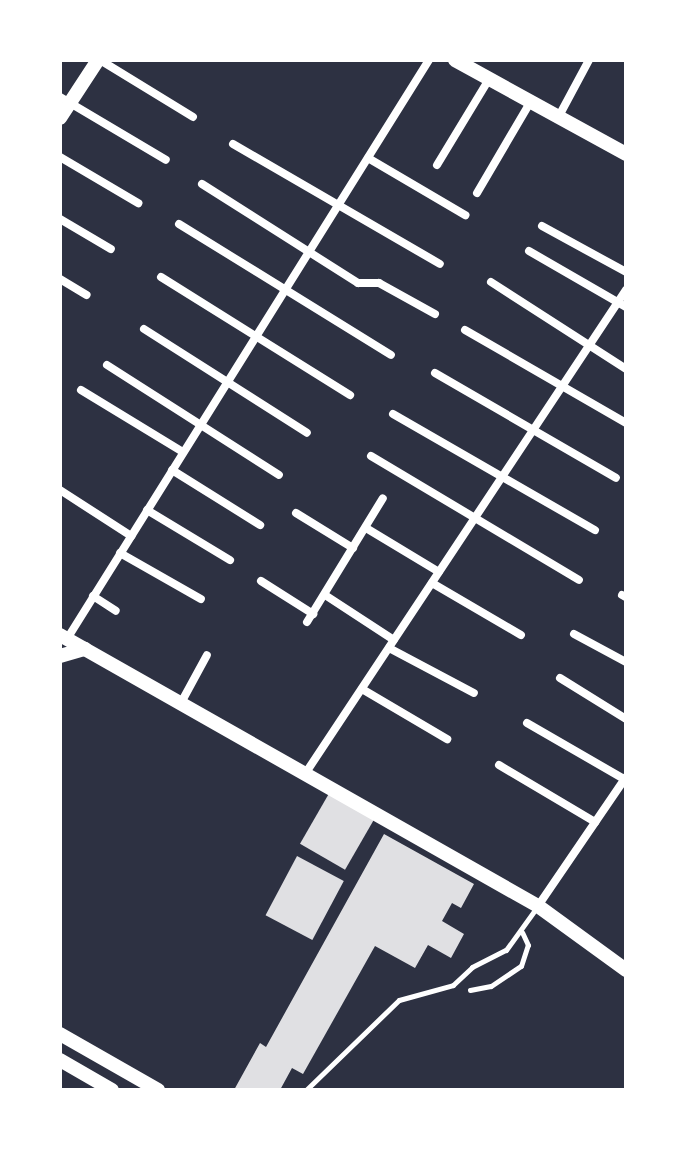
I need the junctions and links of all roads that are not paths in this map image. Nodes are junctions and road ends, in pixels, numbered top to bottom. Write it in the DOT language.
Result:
graph roads {
  1 [pos="99,60"];
  2 [pos="429,60"];
  3 [pos="455,60"];
  4 [pos="589,60"];
  5 [pos="489,79"];
  6 [pos="65,100"];
  7 [pos="531,101"];
  8 [pos="559,116"];
  9 [pos="193,117"];
  10 [pos="60,118"];
  11 [pos="233,144"];
  12 [pos="626,154"];
  13 [pos="60,157"];
  14 [pos="368,158"];
  15 [pos="166,160"];
  16 [pos="437,165"];
  17 [pos="202,184"];
  18 [pos="477,193"];
  19 [pos="138,203"];
  20 [pos="339,203"];
  21 [pos="465,215"];
  22 [pos="60,219"];
  23 [pos="179,224"];
  24 [pos="542,226"];
  25 [pos="111,249"];
  26 [pos="309,251"];
  27 [pos="529,251"];
  28 [pos="440,264"];
  29 [pos="626,272"];
  30 [pos="161,277"];
  31 [pos="60,279"];
  32 [pos="491,282"];
  33 [pos="285,290"];
  34 [pos="626,290"];
  35 [pos="87,295"];
  36 [pos="622,305"];
  37 [pos="435,314"];
  38 [pos="144,329"];
  39 [pos="465,330"];
  40 [pos="255,337"];
  41 [pos="588,347"];
  42 [pos="391,355"];
  43 [pos="107,365"];
  44 [pos="626,369"];
  45 [pos="435,373"];
  46 [pos="227,382"];
  47 [pos="562,387"];
  48 [pos="81,390"];
  49 [pos="350,395"];
  50 [pos="393,414"];
  51 [pos="626,423"];
  52 [pos="201,424"];
  53 [pos="307,433"];
  54 [pos="531,433"];
  55 [pos="183,452"];
  56 [pos="371,456"];
  57 [pos="172,470"];
  58 [pos="279,475"];
  59 [pos="503,475"];
  60 [pos="616,478"];
  61 [pos="60,490"];
  62 [pos="383,498"];
  63 [pos="147,510"];
  64 [pos="296,513"];
  65 [pos="475,517"];
  66 [pos="260,525"];
  67 [pos="366,528"];
  68 [pos="595,530"];
  69 [pos="131,536"];
  70 [pos="353,548"];
  71 [pos="120,553"];
  72 [pos="230,560"];
  73 [pos="439,572"];
  74 [pos="579,580"];
  75 [pos="261,581"];
  76 [pos="432,583"];
  77 [pos="325,595"];
  78 [pos="93,596"];
  79 [pos="201,599"];
  80 [pos="116,611"];
  81 [pos="574,634"];
  82 [pos="521,635"];
  83 [pos="63,637"];
  84 [pos="391,644"];
  85 [pos="85,649"];
  86 [pos="207,655"];
  87 [pos="60,656"];
  88 [pos="626,662"];
  89 [pos="560,678"];
  90 [pos="362,689"];
  91 [pos="474,693"];
  92 [pos="182,701"];
  93 [pos="626,719"];
  94 [pos="527,723"];
  95 [pos="447,739"];
  96 [pos="499,765"];
  97 [pos="305,774"];
  98 [pos="625,778"];
  99 [pos="595,822"];
  100 [pos="538,906"];
  101 [pos="522,932"];
  102 [pos="626,970"];
  103 [pos="470,990"];
  104 [pos="60,1034"];
  105 [pos="60,1060"];
  106 [pos="112,1090"];
  107 [pos="158,1090"];
  108 [pos="306,1090"];
  1 -- 6 [label="street"];
  1 -- 9 [label="street"];
  2 -- 14 [label="street"];
  3 -- 5 [label="street"];
  4 -- 8 [label="street"];
  5 -- 7 [label="street"];
  5 -- 16 [label="street"];
  6 -- 10 [label="street"];
  6 -- 15 [label="street"];
  7 -- 8 [label="street"];
  7 -- 18 [label="street"];
  8 -- 12 [label="street"];
  11 -- 20 [label="street"];
  13 -- 19 [label="street"];
  14 -- 20 [label="street"];
  14 -- 21 [label="street"];
  17 -- 26 [label="street"];
  20 -- 26 [label="street"];
  20 -- 28 [label="street"];
  22 -- 25 [label="street"];
  23 -- 33 [label="street"];
  24 -- 29 [label="street"];
  26 -- 33 [label="street"];
  26 -- 37 [label="street"];
  27 -- 36 [label="street"];
  30 -- 40 [label="street"];
  31 -- 35 [label="street"];
  32 -- 41 [label="street"];
  33 -- 40 [label="street"];
  33 -- 42 [label="street"];
  34 -- 36 [label="street"];
  36 -- 41 [label="street"];
  38 -- 46 [label="street"];
  39 -- 47 [label="street"];
  40 -- 46 [label="street"];
  40 -- 49 [label="street"];
  41 -- 44 [label="street"];
  41 -- 47 [label="street"];
  43 -- 52 [label="street"];
  45 -- 54 [label="street"];
  46 -- 52 [label="street"];
  46 -- 53 [label="street"];
  47 -- 51 [label="street"];
  47 -- 54 [label="street"];
  48 -- 55 [label="street"];
  50 -- 59 [label="street"];
  52 -- 55 [label="street"];
  52 -- 58 [label="street"];
  54 -- 59 [label="street"];
  54 -- 60 [label="street"];
  55 -- 57 [label="street"];
  56 -- 65 [label="street"];
  57 -- 63 [label="street"];
  57 -- 66 [label="street"];
  59 -- 65 [label="street"];
  59 -- 68 [label="street"];
  61 -- 69 [label="street"];
  62 -- 67 [label="street"];
  63 -- 69 [label="street"];
  63 -- 72 [label="street"];
  64 -- 70 [label="street"];
  65 -- 73 [label="street"];
  65 -- 74 [label="street"];
  67 -- 70 [label="street"];
  67 -- 73 [label="street"];
  69 -- 71 [label="street"];
  70 -- 77 [label="street"];
  71 -- 78 [label="street"];
  71 -- 79 [label="street"];
  73 -- 76 [label="street"];
  75 -- 77 [label="street"];
  76 -- 82 [label="street"];
  76 -- 84 [label="street"];
  77 -- 84 [label="street"];
  78 -- 80 [label="street"];
  78 -- 83 [label="street"];
  81 -- 88 [label="street"];
  83 -- 85 [label="street"];
  84 -- 90 [label="street"];
  84 -- 91 [label="street"];
  85 -- 87 [label="street"];
  85 -- 92 [label="street"];
  86 -- 92 [label="street"];
  89 -- 93 [label="street"];
  90 -- 95 [label="street"];
  90 -- 97 [label="street"];
  92 -- 97 [label="street"];
  94 -- 98 [label="street"];
  96 -- 99 [label="street"];
  97 -- 100 [label="street"];
  98 -- 99 [label="street"];
  99 -- 100 [label="street"];
  100 -- 101 [label="lane"];
  100 -- 102 [label="street"];
  101 -- 103 [label="lane"];
  101 -- 108 [label="lane"];
  104 -- 107 [label="street"];
  105 -- 106 [label="street"];
}
